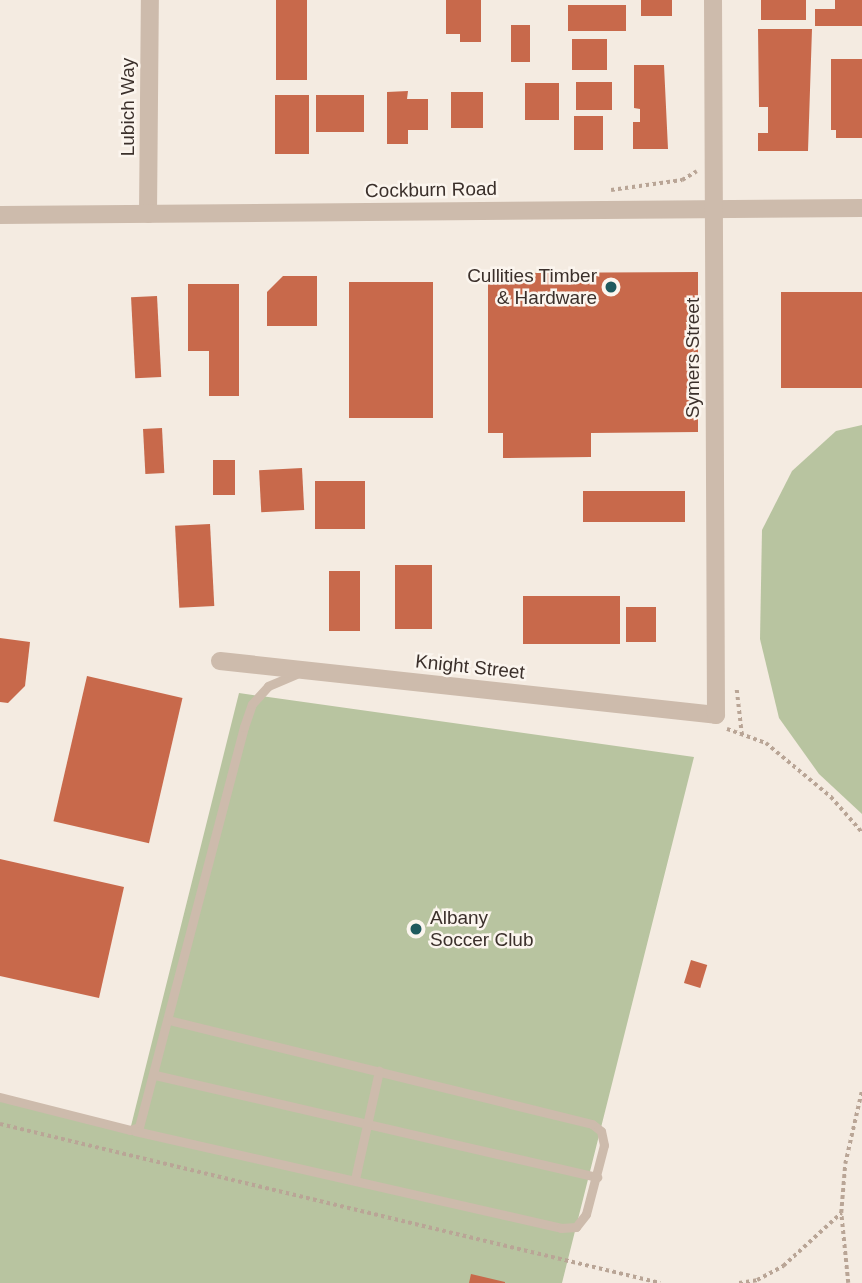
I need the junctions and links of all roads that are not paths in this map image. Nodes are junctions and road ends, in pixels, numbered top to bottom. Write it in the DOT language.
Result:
graph roads {
  1 [pos="149,0"];
  2 [pos="713,0"];
  3 [pos="713,208"];
  4 [pos="862,208"];
  5 [pos="148,214"];
  6 [pos="0,215"];
  7 [pos="220,661"];
  8 [pos="306,671"];
  9 [pos="716,715"];
  10 [pos="169,1020"];
  11 [pos="379,1071"];
  12 [pos="155,1076"];
  13 [pos="0,1097"];
  14 [pos="368,1124"];
  15 [pos="135,1131"];
  16 [pos="597,1177"];
  17 [pos="355,1179"];
  1 -- 5 [label="street, Lubich Way"];
  2 -- 3 [label="street, Symers Street"];
  3 -- 4 [label="street, Cockburn Road"];
  3 -- 5 [label="street, Cockburn Road"];
  3 -- 9 [label="street, Symers Street"];
  5 -- 6 [label="street, Cockburn Road"];
  7 -- 8 [label="street, Knight Street"];
  8 -- 9 [label="street, Knight Street"];
  8 -- 10 [label="lane"];
  10 -- 11 [label="lane"];
  10 -- 12 [label="lane"];
  11 -- 14 [label="lane"];
  11 -- 16 [label="lane"];
  12 -- 14 [label="lane"];
  12 -- 15 [label="lane"];
  13 -- 15 [label="lane"];
  14 -- 16 [label="lane"];
  14 -- 17 [label="lane"];
  15 -- 17 [label="lane"];
  16 -- 17 [label="lane"];
}
